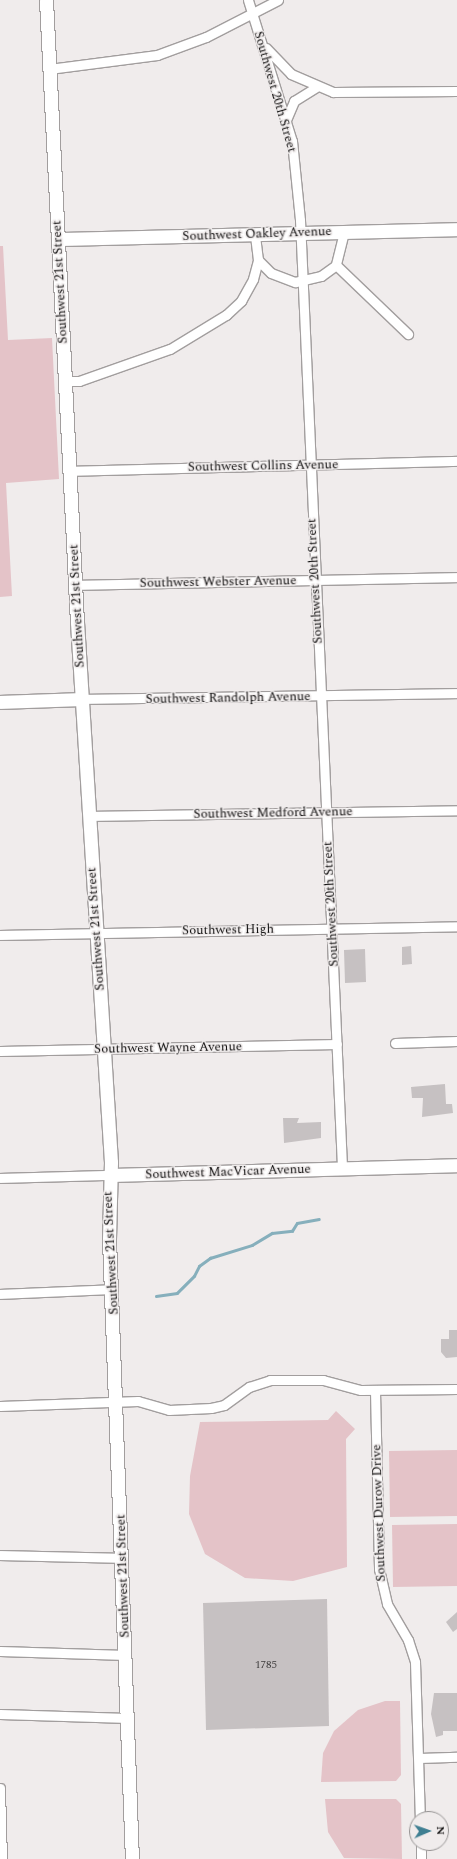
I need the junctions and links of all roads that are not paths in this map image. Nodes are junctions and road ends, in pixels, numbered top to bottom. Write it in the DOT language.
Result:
graph roads {
  1 [pos="46,0"];
  2 [pos="248,0"];
  3 [pos="278,0"];
  4 [pos="252,13"];
  5 [pos="260,39"];
  6 [pos="49,69"];
  7 [pos="316,87"];
  8 [pos="457,91"];
  9 [pos="286,120"];
  10 [pos="457,229"];
  11 [pos="344,232"];
  12 [pos="300,233"];
  13 [pos="255,234"];
  14 [pos="58,239"];
  15 [pos="258,260"];
  16 [pos="336,265"];
  17 [pos="302,282"];
  18 [pos="408,334"];
  19 [pos="64,382"];
  20 [pos="457,461"];
  21 [pos="309,465"];
  22 [pos="69,472"];
  23 [pos="457,577"];
  24 [pos="315,580"];
  25 [pos="75,584"];
  26 [pos="457,693"];
  27 [pos="321,696"];
  28 [pos="83,699"];
  29 [pos="0,702"];
  30 [pos="457,810"];
  31 [pos="327,813"];
  32 [pos="90,816"];
  33 [pos="457,926"];
  34 [pos="333,928"];
  35 [pos="97,933"];
  36 [pos="0,935"];
  37 [pos="457,1041"];
  38 [pos="394,1043"];
  39 [pos="337,1044"];
  40 [pos="103,1049"];
  41 [pos="0,1051"];
  42 [pos="457,1165"];
  43 [pos="342,1168"];
  44 [pos="109,1175"];
  45 [pos="0,1178"];
  46 [pos="113,1289"];
  47 [pos="0,1294"];
  48 [pos="457,1389"];
  49 [pos="375,1391"];
  50 [pos="117,1403"];
  51 [pos="0,1406"];
  52 [pos="0,1555"];
  53 [pos="123,1558"];
  54 [pos="0,1651"];
  55 [pos="126,1655"];
  56 [pos="0,1714"];
  57 [pos="128,1718"];
  58 [pos="457,1757"];
  59 [pos="419,1758"];
  60 [pos="0,1788"];
  61 [pos="420,1811"];
  62 [pos="2,1859"];
  63 [pos="132,1859"];
  1 -- 6 [label="main road, Southwest 21st Street"];
  2 -- 4 [label="street, Southwest 20th Street"];
  3 -- 4 [label="street"];
  4 -- 5 [label="street, Southwest 20th Street"];
  4 -- 6 [label="street"];
  5 -- 7 [label="street"];
  5 -- 9 [label="street, Southwest 20th Street"];
  6 -- 14 [label="main road, Southwest 21st Street"];
  7 -- 8 [label="street"];
  7 -- 9 [label="street"];
  9 -- 12 [label="street, Southwest 20th Street"];
  10 -- 11 [label="main road, Southwest Oakley Avenue"];
  11 -- 12 [label="main road, Southwest Oakley Avenue"];
  11 -- 16 [label="street"];
  12 -- 13 [label="main road, Southwest Oakley Avenue"];
  12 -- 17 [label="street, Southwest 20th Street"];
  13 -- 14 [label="main road, Southwest Oakley Avenue"];
  13 -- 15 [label="street"];
  14 -- 19 [label="main road, Southwest 21st Street"];
  15 -- 17 [label="street"];
  15 -- 19 [label="street"];
  16 -- 17 [label="street"];
  16 -- 18 [label="street"];
  17 -- 21 [label="street, Southwest 20th Street"];
  19 -- 22 [label="main road, Southwest 21st Street"];
  20 -- 21 [label="street, Southwest Collins Avenue"];
  21 -- 22 [label="street, Southwest Collins Avenue"];
  21 -- 24 [label="street, Southwest 20th Street"];
  22 -- 25 [label="main road, Southwest 21st Street"];
  23 -- 24 [label="street, Southwest Webster Avenue"];
  24 -- 25 [label="street, Southwest Webster Avenue"];
  24 -- 27 [label="street, Southwest 20th Street"];
  25 -- 28 [label="main road, Southwest 21st Street"];
  26 -- 27 [label="street, Southwest Randolph Avenue"];
  27 -- 28 [label="street, Southwest Randolph Avenue"];
  27 -- 31 [label="street, Southwest 20th Street"];
  28 -- 29 [label="main road, Southwest Randolph Avenue"];
  28 -- 32 [label="main road, Southwest 21st Street"];
  30 -- 31 [label="street, Southwest Medford Avenue"];
  31 -- 32 [label="street, Southwest Medford Avenue"];
  31 -- 34 [label="street, Southwest 20th Street"];
  32 -- 35 [label="main road, Southwest 21st Street"];
  33 -- 34 [label="street, Southwest High"];
  34 -- 35 [label="street, Southwest High"];
  34 -- 39 [label="street, Southwest 20th Street"];
  35 -- 36 [label="street, Southwest High"];
  35 -- 40 [label="main road, Southwest 21st Street"];
  37 -- 38 [label="street"];
  39 -- 40 [label="street, Southwest Wayne Avenue"];
  39 -- 43 [label="street, Southwest 20th Street"];
  40 -- 41 [label="street, Southwest Wayne Avenue"];
  40 -- 44 [label="main road, Southwest 21st Street"];
  42 -- 43 [label="main road, Southwest MacVicar Avenue"];
  43 -- 44 [label="main road, Southwest MacVicar Avenue"];
  44 -- 45 [label="street, Southwest MacVicar Avenue"];
  44 -- 46 [label="main road, Southwest 21st Street"];
  46 -- 47 [label="street"];
  46 -- 50 [label="main road, Southwest 21st Street"];
  48 -- 49 [label="street"];
  49 -- 50 [label="street"];
  49 -- 59 [label="street, Southwest Durow Drive"];
  50 -- 51 [label="street"];
  50 -- 53 [label="main road, Southwest 21st Street"];
  52 -- 53 [label="street"];
  53 -- 55 [label="main road, Southwest 21st Street"];
  54 -- 55 [label="street"];
  55 -- 57 [label="main road, Southwest 21st Street"];
  56 -- 57 [label="street"];
  57 -- 63 [label="main road, Southwest 21st Street"];
  58 -- 59 [label="street"];
  59 -- 61 [label="street, Southwest Durow Drive"];
  60 -- 62 [label="street"];
}
